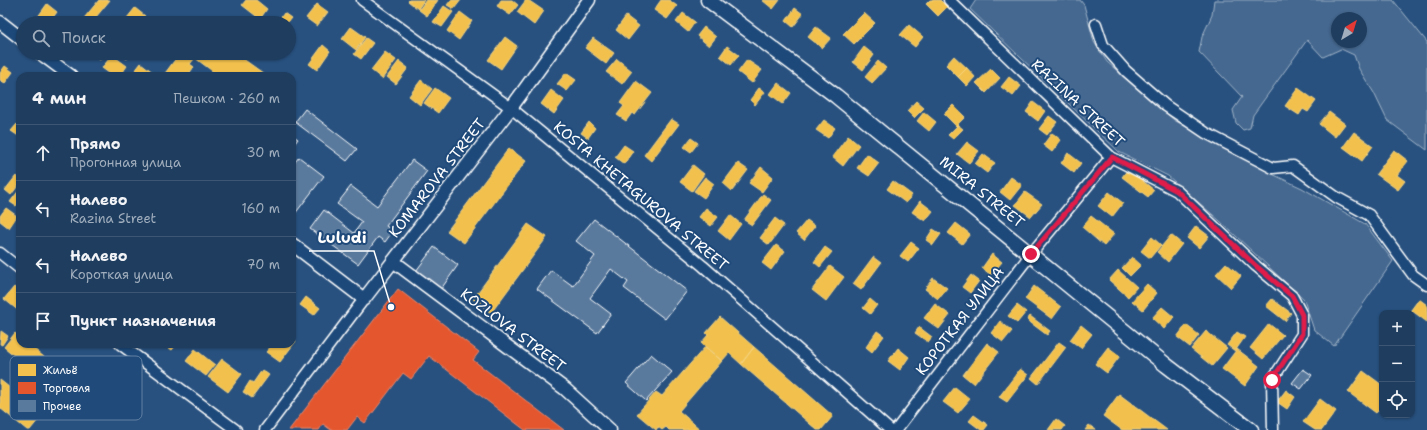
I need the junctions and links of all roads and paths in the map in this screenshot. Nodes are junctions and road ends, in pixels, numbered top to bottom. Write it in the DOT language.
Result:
graph roads {
  1 [pos="362,0"];
  2 [pos="589,0"];
  3 [pos="708,0"];
  4 [pos="949,0"];
  5 [pos="0,22"];
  6 [pos="1096,24"];
  7 [pos="16,35"];
  8 [pos="49,60"];
  9 [pos="66,72"];
  10 [pos="511,108"];
  11 [pos="1112,157"];
  12 [pos="296,247"];
  13 [pos="0,253"];
  14 [pos="1031,254"];
  15 [pos="393,261"];
  16 [pos="16,266"];
  17 [pos="1427,285"];
  18 [pos="364,299"];
  19 [pos="125,348"];
  20 [pos="136,356"];
  21 [pos="142,360"];
  22 [pos="236,430"];
  23 [pos="265,430"];
  24 [pos="610,430"];
  25 [pos="890,430"];
  26 [pos="896,430"];
  27 [pos="1251,430"];
  28 [pos="1273,430"];
  1 -- 10 [label="street, KOSTA KHETAGUROVA STREET"];
  2 -- 10 [label="street, KOMAROVA STREET"];
  3 -- 14 [label="main road, MIRA STREET"];
  4 -- 11 [label="street, RAZINA STREET"];
  5 -- 7 [label="street"];
  6 -- 17 [label="street"];
  8 -- 9 [label="street"];
  10 -- 15 [label="street, KOMAROVA STREET"];
  10 -- 25 [label="street, KOSTA KHETAGUROVA STREET"];
  11 -- 14 [label="street, КОРОТКАЯ УЛИЦА"];
  11 -- 28 [label="street, RAZINA STREET"];
  12 -- 18 [label="street"];
  13 -- 16 [label="street"];
  14 -- 26 [label="street, КОРОТКАЯ УЛИЦА"];
  14 -- 27 [label="main road, MIRA STREET"];
  15 -- 18 [label="street, KOMAROVA STREET"];
  15 -- 24 [label="street, KOZLOVA STREET"];
  18 -- 23 [label="street, KOMAROVA STREET"];
  19 -- 20 [label="street"];
  21 -- 22 [label="street"];
}
